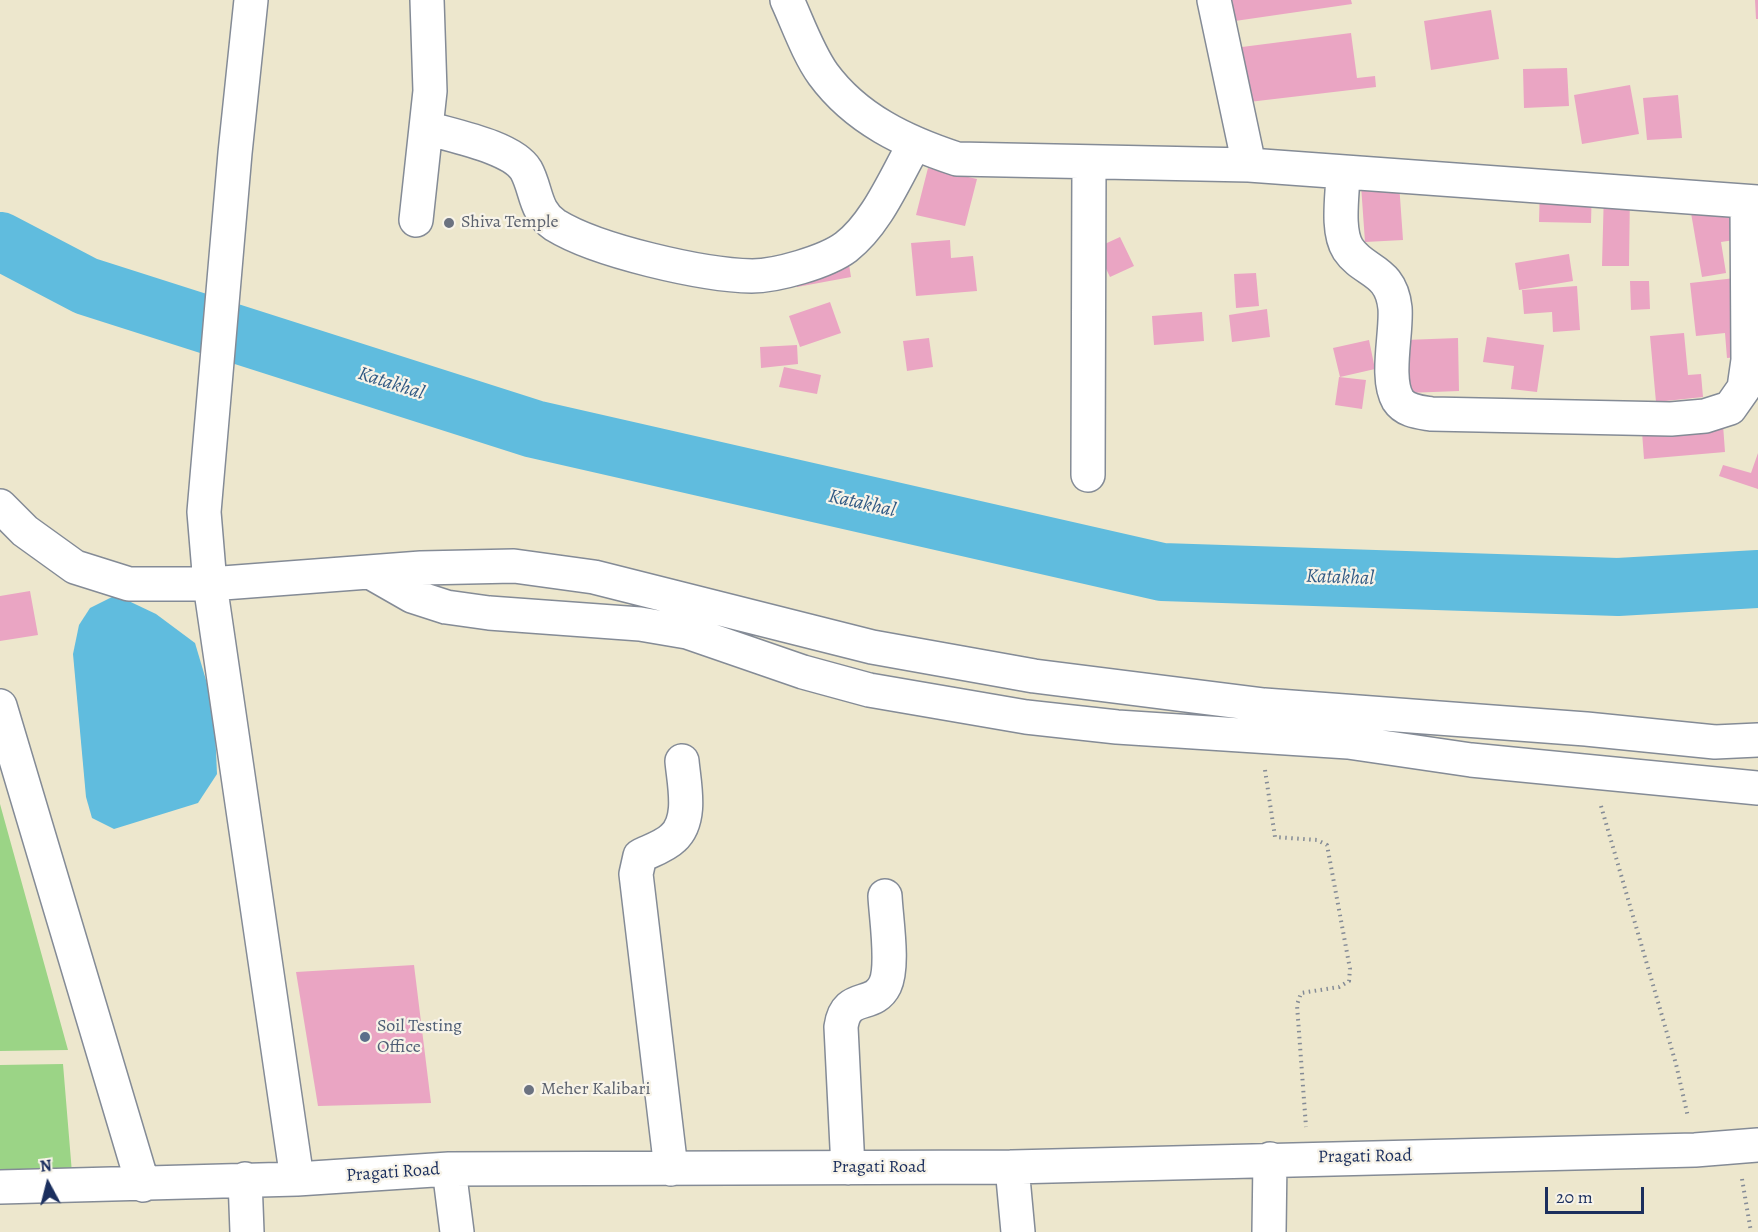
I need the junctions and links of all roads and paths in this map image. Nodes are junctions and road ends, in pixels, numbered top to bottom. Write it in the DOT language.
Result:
graph roads {
  1 [pos="252,0"];
  2 [pos="427,0"];
  3 [pos="787,0"];
  4 [pos="1214,0"];
  5 [pos="427,128"];
  6 [pos="914,145"];
  7 [pos="1089,163"];
  8 [pos="1249,165"];
  9 [pos="1343,171"];
  10 [pos="1753,202"];
  11 [pos="416,220"];
  12 [pos="1088,475"];
  13 [pos="0,506"];
  14 [pos="370,572"];
  15 [pos="210,584"];
  16 [pos="0,706"];
  17 [pos="1261,737"];
  18 [pos="1758,740"];
  19 [pos="682,760"];
  20 [pos="1592,773"];
  21 [pos="1758,788"];
  22 [pos="885,896"];
  23 [pos="1747,1145"];
  24 [pos="1695,1149"];
  25 [pos="1308,1158"];
  26 [pos="1270,1159"];
  27 [pos="1012,1167"];
  28 [pos="848,1168"];
  29 [pos="449,1169"];
  30 [pos="671,1169"];
  31 [pos="245,1179"];
  32 [pos="297,1179"];
  33 [pos="143,1185"];
  34 [pos="0,1187"];
  35 [pos="247,1232"];
  36 [pos="457,1232"];
  37 [pos="1018,1232"];
  38 [pos="1269,1232"];
  39 [pos="1751,1232"];
  1 -- 15 [label="street"];
  2 -- 5 [label="street"];
  3 -- 6 [label="street"];
  4 -- 8 [label="street"];
  5 -- 6 [label="street"];
  5 -- 11 [label="street"];
  6 -- 7 [label="street"];
  7 -- 8 [label="street"];
  7 -- 12 [label="street"];
  8 -- 9 [label="street"];
  9 -- 10 [label="street"];
  9 -- 10 [label="street"];
  13 -- 15 [label="street"];
  14 -- 15 [label="street"];
  14 -- 17 [label="street"];
  14 -- 18 [label="street"];
  15 -- 32 [label="street"];
  16 -- 33 [label="street"];
  17 -- 20 [label="street"];
  17 -- 25 [label="path"];
  19 -- 30 [label="street"];
  20 -- 21 [label="street"];
  20 -- 24 [label="path"];
  22 -- 28 [label="street"];
  23 -- 24 [label="street, Pragati Road"];
  23 -- 39 [label="path"];
  24 -- 25 [label="street, Pragati Road"];
  25 -- 26 [label="street, Pragati Road"];
  26 -- 27 [label="street, Pragati Road"];
  26 -- 38 [label="street"];
  27 -- 28 [label="street, Pragati Road"];
  27 -- 37 [label="street"];
  28 -- 30 [label="street, Pragati Road"];
  29 -- 30 [label="street, Pragati Road"];
  29 -- 32 [label="street, Pragati Road"];
  29 -- 36 [label="street"];
  31 -- 32 [label="street, Pragati Road"];
  31 -- 33 [label="street, Pragati Road"];
  31 -- 35 [label="street"];
  33 -- 34 [label="street, Pragati Road"];
}
